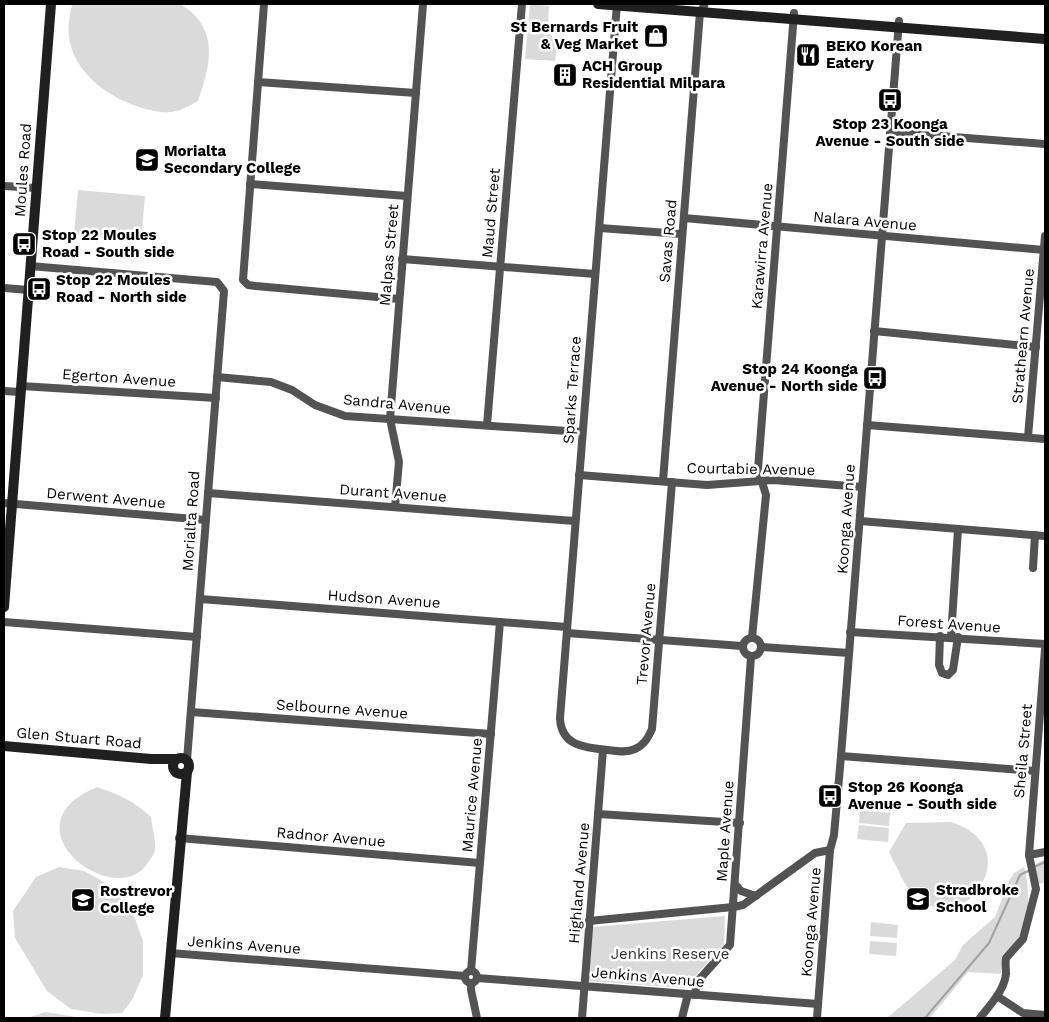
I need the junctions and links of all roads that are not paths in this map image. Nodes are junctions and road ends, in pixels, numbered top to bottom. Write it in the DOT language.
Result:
graph roads {
  1 [pos="51,4"];
  2 [pos="264,4"];
  3 [pos="423,4"];
  4 [pos="522,4"];
  5 [pos="598,4"];
  6 [pos="617,4"];
  7 [pos="684,4"];
  8 [pos="703,7"];
  9 [pos="794,16"];
  10 [pos="899,24"];
  11 [pos="1045,32"];
  12 [pos="1045,39"];
  13 [pos="258,82"];
  14 [pos="416,93"];
  15 [pos="890,132"];
  16 [pos="1045,144"];
  17 [pos="250,184"];
  18 [pos="4,186"];
  19 [pos="36,188"];
  20 [pos="407,196"];
  21 [pos="684,218"];
  22 [pos="777,227"];
  23 [pos="600,228"];
  24 [pos="681,234"];
  25 [pos="882,236"];
  26 [pos="1045,236"];
  27 [pos="1044,250"];
  28 [pos="402,259"];
  29 [pos="30,266"];
  30 [pos="500,267"];
  31 [pos="595,274"];
  32 [pos="4,288"];
  33 [pos="29,290"];
  34 [pos="399,299"];
  35 [pos="874,331"];
  36 [pos="1036,347"];
  37 [pos="217,376"];
  38 [pos="21,389"];
  39 [pos="4,391"];
  40 [pos="216,398"];
  41 [pos="390,419"];
  42 [pos="488,425"];
  43 [pos="867,425"];
  44 [pos="582,432"];
  45 [pos="1028,437"];
  46 [pos="1045,439"];
  47 [pos="579,475"];
  48 [pos="663,481"];
  49 [pos="761,481"];
  50 [pos="672,482"];
  51 [pos="862,487"];
  52 [pos="208,493"];
  53 [pos="8,504"];
  54 [pos="395,507"];
  55 [pos="206,520"];
  56 [pos="575,521"];
  57 [pos="860,522"];
  58 [pos="958,529"];
  59 [pos="1035,535"];
  60 [pos="1045,536"];
  61 [pos="1033,568"];
  62 [pos="200,598"];
  63 [pos="4,607"];
  64 [pos="4,622"];
  65 [pos="500,622"];
  66 [pos="567,630"];
  67 [pos="850,632"];
  68 [pos="940,636"];
  69 [pos="197,637"];
  70 [pos="954,637"];
  71 [pos="660,638"];
  72 [pos="752,638"];
  73 [pos="1045,644"];
  74 [pos="742,646"];
  75 [pos="761,647"];
  76 [pos="1045,649"];
  77 [pos="849,653"];
  78 [pos="751,657"];
  79 [pos="191,712"];
  80 [pos="491,734"];
  81 [pos="4,746"];
  82 [pos="603,750"];
  83 [pos="841,756"];
  84 [pos="178,765"];
  85 [pos="1035,771"];
  86 [pos="183,800"];
  87 [pos="598,814"];
  88 [pos="740,824"];
  89 [pos="179,838"];
  90 [pos="830,850"];
  91 [pos="1045,852"];
  92 [pos="1029,855"];
  93 [pos="480,863"];
  94 [pos="735,884"];
  95 [pos="1045,886"];
  96 [pos="1036,889"];
  97 [pos="756,896"];
  98 [pos="733,907"];
  99 [pos="590,921"];
  100 [pos="170,953"];
  101 [pos="468,974"];
  102 [pos="474,981"];
  103 [pos="584,986"];
  104 [pos="691,995"];
  105 [pos="997,996"];
  106 [pos="818,1004"];
  107 [pos="1045,1015"];
  108 [pos="165,1018"];
  109 [pos="477,1018"];
  110 [pos="582,1018"];
  111 [pos="682,1018"];
  112 [pos="817,1018"];
  113 [pos="980,1018"];
  1 -- 19 [label="main road, Moules Road"];
  2 -- 13 [label="street"];
  3 -- 14 [label="street, Malpas Street"];
  4 -- 30 [label="street, Maud Street"];
  5 -- 6 [label="main road"];
  6 -- 8 [label="main road"];
  6 -- 23 [label="street, Sparks Terrace"];
  7 -- 8 [label="main road"];
  8 -- 9 [label="main road"];
  8 -- 21 [label="street, Savas Road"];
  9 -- 10 [label="main road"];
  9 -- 22 [label="street, Karawirra Avenue"];
  10 -- 11 [label="main road"];
  10 -- 12 [label="main road"];
  10 -- 15 [label="street, Koonga Avenue"];
  13 -- 14 [label="street"];
  13 -- 17 [label="street"];
  14 -- 20 [label="street, Malpas Street"];
  15 -- 16 [label="street"];
  15 -- 25 [label="street, Koonga Avenue"];
  17 -- 20 [label="street"];
  17 -- 34 [label="street"];
  18 -- 19 [label="street"];
  19 -- 29 [label="main road, Moules Road"];
  20 -- 28 [label="street, Malpas Street"];
  21 -- 22 [label="street, Nalara Avenue"];
  21 -- 24 [label="street, Savas Road"];
  22 -- 25 [label="street, Nalara Avenue"];
  22 -- 49 [label="street, Karawirra Avenue"];
  23 -- 24 [label="street"];
  23 -- 31 [label="street, Sparks Terrace"];
  24 -- 48 [label="street, Savas Road"];
  25 -- 27 [label="street, Nalara Avenue"];
  25 -- 35 [label="street, Koonga Avenue"];
  26 -- 27 [label="street, Strathearn Avenue"];
  27 -- 36 [label="street, Strathearn Avenue"];
  28 -- 30 [label="street"];
  28 -- 34 [label="street, Malpas Street"];
  29 -- 33 [label="main road, Moules Road"];
  29 -- 37 [label="street, Morialta Road"];
  30 -- 31 [label="street"];
  30 -- 42 [label="street, Maud Street"];
  31 -- 44 [label="street, Sparks Terrace"];
  32 -- 33 [label="street"];
  33 -- 38 [label="main road, Moules Road"];
  34 -- 41 [label="street, Malpas Street"];
  35 -- 36 [label="street"];
  35 -- 43 [label="street, Koonga Avenue"];
  36 -- 45 [label="street, Strathearn Avenue"];
  37 -- 40 [label="street, Morialta Road"];
  37 -- 41 [label="street, Sandra Avenue"];
  38 -- 39 [label="street, Egerton Avenue"];
  38 -- 40 [label="street, Egerton Avenue"];
  38 -- 53 [label="main road, Moules Road"];
  40 -- 52 [label="street, Morialta Road"];
  41 -- 42 [label="street, Sandra Avenue"];
  41 -- 54 [label="street, Malpas Street"];
  42 -- 44 [label="street, Sandra Avenue"];
  43 -- 45 [label="street"];
  43 -- 51 [label="street, Koonga Avenue"];
  44 -- 47 [label="street, Sparks Terrace"];
  45 -- 46 [label="street"];
  47 -- 48 [label="street, Courtabie Avenue"];
  47 -- 56 [label="street, Sparks Terrace"];
  48 -- 50 [label="street, Courtabie Avenue"];
  49 -- 50 [label="street, Courtabie Avenue"];
  49 -- 51 [label="street, Courtabie Avenue"];
  49 -- 72 [label="street"];
  50 -- 71 [label="street, Trevor Avenue"];
  51 -- 57 [label="street, Koonga Avenue"];
  52 -- 54 [label="street, Durant Avenue"];
  52 -- 55 [label="street, Morialta Road"];
  53 -- 55 [label="street, Derwent Avenue"];
  53 -- 63 [label="main road, Moules Road"];
  54 -- 56 [label="street, Durant Avenue"];
  55 -- 62 [label="street, Morialta Road"];
  56 -- 66 [label="street, Sparks Terrace"];
  57 -- 58 [label="street"];
  57 -- 67 [label="street, Koonga Avenue"];
  58 -- 59 [label="street"];
  58 -- 70 [label="street"];
  59 -- 60 [label="street"];
  59 -- 61 [label="street"];
  62 -- 65 [label="street, Hudson Avenue"];
  62 -- 69 [label="street, Morialta Road"];
  64 -- 69 [label="street"];
  65 -- 66 [label="street, Hudson Avenue"];
  65 -- 80 [label="street, Maurice Avenue"];
  66 -- 71 [label="street, Hudson Avenue"];
  66 -- 82 [label="street, Sparks Terrace"];
  67 -- 68 [label="street, Forest Avenue"];
  67 -- 77 [label="street, Koonga Avenue"];
  68 -- 70 [label="street, Forest Avenue"];
  68 -- 70 [label="street"];
  69 -- 79 [label="street, Morialta Road"];
  70 -- 73 [label="street, Forest Avenue"];
  71 -- 74 [label="street, Hudson Avenue"];
  71 -- 82 [label="street, Trevor Avenue"];
  72 -- 74 [label="street"];
  72 -- 75 [label="street"];
  74 -- 78 [label="street"];
  75 -- 77 [label="street"];
  75 -- 78 [label="street"];
  76 -- 85 [label="street, Sheila Street"];
  77 -- 83 [label="street, Koonga Avenue"];
  78 -- 88 [label="street, Maple Avenue"];
  79 -- 80 [label="street, Selbourne Avenue"];
  79 -- 84 [label="street, Morialta Road"];
  80 -- 93 [label="street, Maurice Avenue"];
  81 -- 84 [label="main road, Glen Stuart Road"];
  82 -- 87 [label="street, Highland Avenue"];
  83 -- 85 [label="street"];
  83 -- 90 [label="street, Koonga Avenue"];
  84 -- 86 [label="main road, Morialta Road"];
  84 -- 86 [label="main road, Morialta Road"];
  85 -- 92 [label="street, Sheila Street"];
  86 -- 89 [label="main road, Morialta Road"];
  87 -- 88 [label="street"];
  87 -- 99 [label="street, Highland Avenue"];
  88 -- 94 [label="street, Maple Avenue"];
  89 -- 93 [label="street, Radnor Avenue"];
  89 -- 100 [label="main road, Morialta Road"];
  90 -- 97 [label="street"];
  90 -- 106 [label="street, Koonga Avenue"];
  91 -- 92 [label="street"];
  92 -- 96 [label="street, Sheila Street"];
  93 -- 101 [label="street, Maurice Avenue"];
  94 -- 97 [label="street"];
  94 -- 98 [label="street, Maple Avenue"];
  95 -- 96 [label="street"];
  96 -- 105 [label="street"];
  97 -- 98 [label="street"];
  98 -- 99 [label="street"];
  98 -- 104 [label="street, Maple Avenue"];
  99 -- 103 [label="street, Highland Avenue"];
  100 -- 101 [label="street, Jenkins Avenue"];
  100 -- 108 [label="main road, Morialta Road"];
  101 -- 102 [label="street"];
  102 -- 103 [label="street, Jenkins Avenue"];
  102 -- 109 [label="street"];
  103 -- 104 [label="street, Jenkins Avenue"];
  103 -- 110 [label="street, Highland Avenue"];
  104 -- 106 [label="street, Jenkins Avenue"];
  104 -- 111 [label="street, Maple Avenue"];
  105 -- 107 [label="street"];
  105 -- 113 [label="street"];
  106 -- 112 [label="street, Koonga Avenue"];
}
